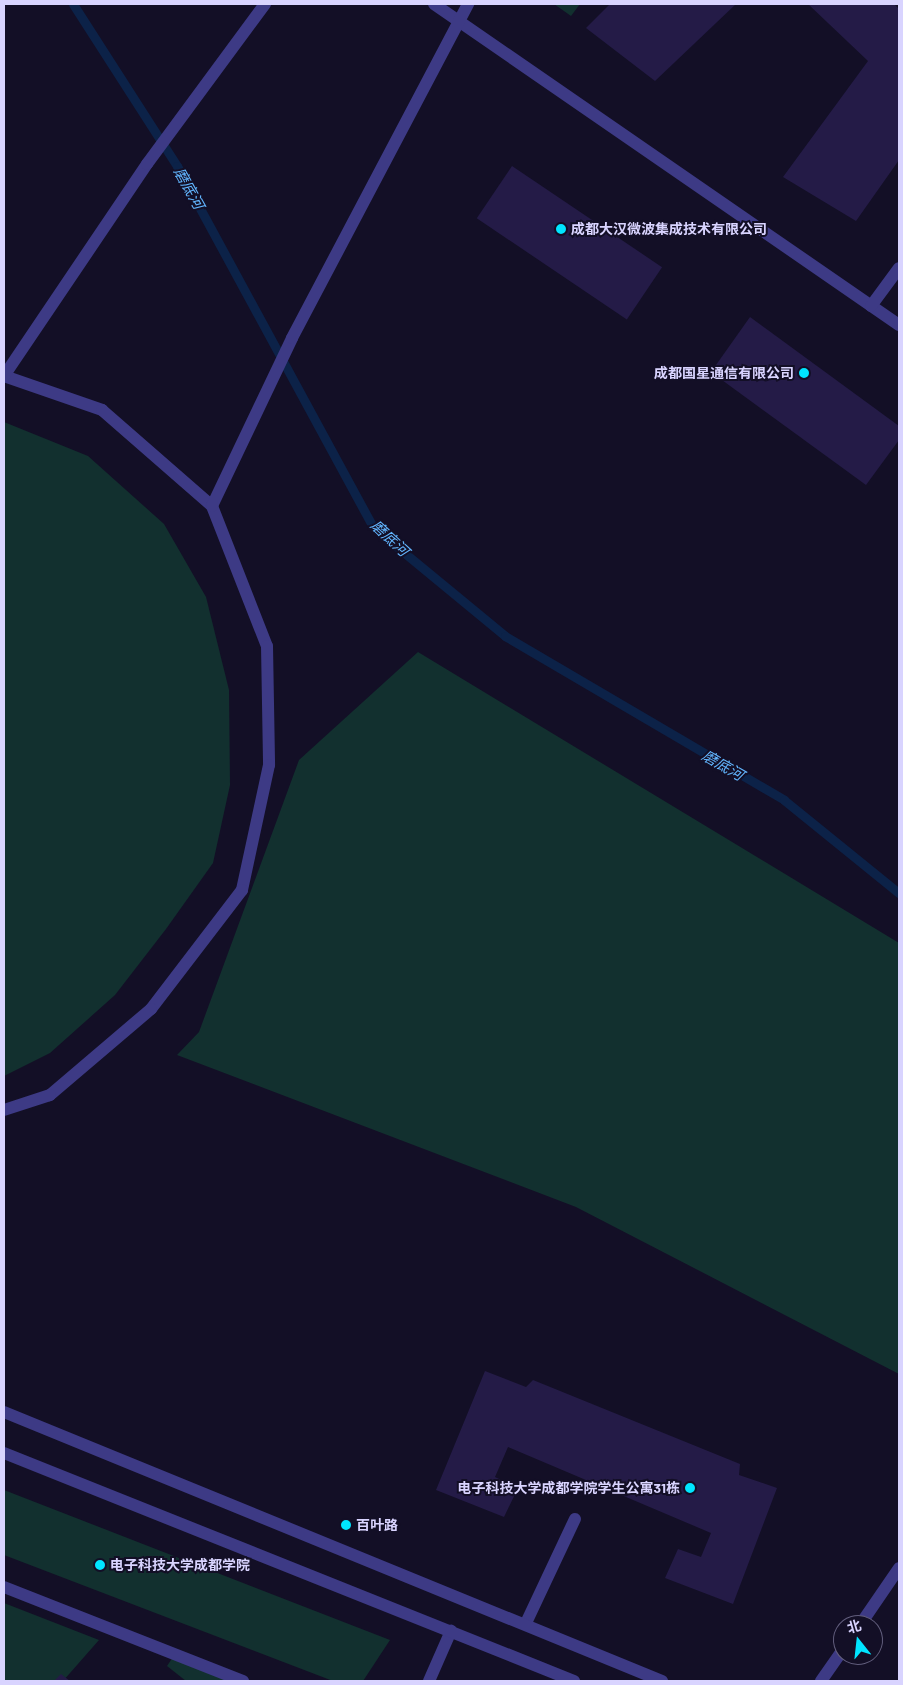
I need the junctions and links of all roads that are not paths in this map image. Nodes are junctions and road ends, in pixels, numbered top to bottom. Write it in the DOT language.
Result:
graph roads {
  1 [pos="265,4"];
  2 [pos="434,4"];
  3 [pos="468,4"];
  4 [pos="457,19"];
  5 [pos="899,268"];
  6 [pos="871,306"];
  7 [pos="899,325"];
  8 [pos="4,376"];
  9 [pos="212,506"];
  10 [pos="4,1110"];
  11 [pos="4,1412"];
  12 [pos="4,1453"];
  13 [pos="575,1519"];
  14 [pos="899,1568"];
  15 [pos="4,1587"];
  16 [pos="867,1615"];
  17 [pos="526,1623"];
  18 [pos="451,1631"];
  19 [pos="833,1664"];
  20 [pos="243,1681"];
  21 [pos="429,1681"];
  22 [pos="574,1681"];
  23 [pos="662,1681"];
  24 [pos="821,1681"];
  1 -- 8 [label="street"];
  2 -- 4 [label="street"];
  3 -- 4 [label="street"];
  4 -- 6 [label="street"];
  4 -- 9 [label="street"];
  5 -- 6 [label="street"];
  6 -- 7 [label="street"];
  8 -- 9 [label="street"];
  9 -- 10 [label="street"];
  11 -- 17 [label="street"];
  12 -- 18 [label="street"];
  13 -- 17 [label="street"];
  14 -- 16 [label="street"];
  15 -- 20 [label="street"];
  17 -- 23 [label="street"];
  18 -- 21 [label="street"];
  18 -- 22 [label="street"];
  19 -- 24 [label="street"];
}
